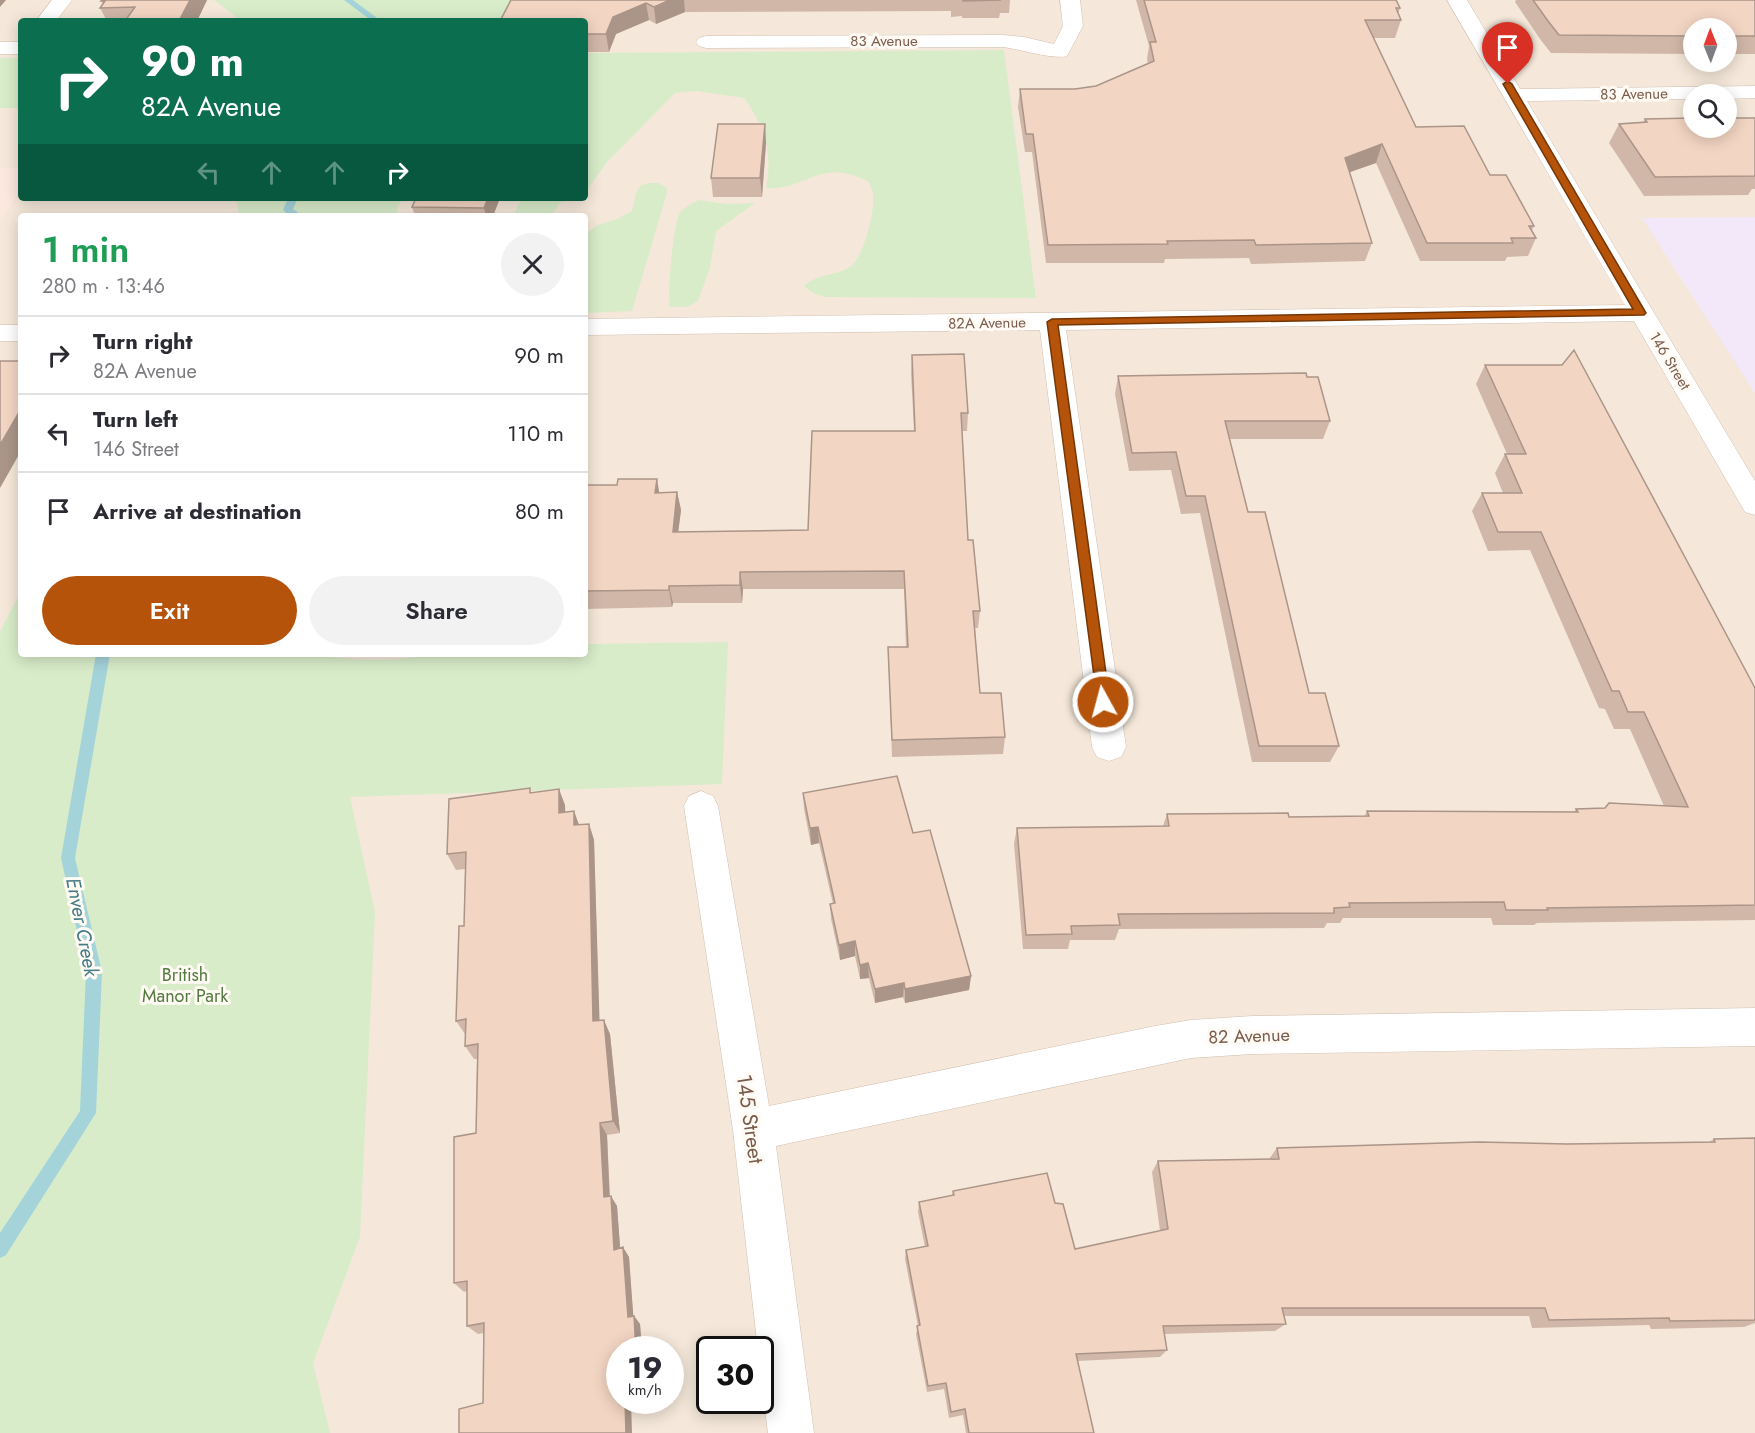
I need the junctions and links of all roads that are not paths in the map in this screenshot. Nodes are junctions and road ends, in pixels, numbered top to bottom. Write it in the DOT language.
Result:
graph roads {
  1 [pos="62,0"];
  2 [pos="1070,0"];
  3 [pos="1457,0"];
  4 [pos="48,18"];
  5 [pos="706,42"];
  6 [pos="0,48"];
  7 [pos="18,48"];
  8 [pos="1755,92"];
  9 [pos="1514,95"];
  10 [pos="1640,313"];
  11 [pos="1052,322"];
  12 [pos="588,327"];
  13 [pos="0,333"];
  14 [pos="18,333"];
  15 [pos="1755,505"];
  16 [pos="1109,747"];
  17 [pos="701,806"];
  18 [pos="1755,1028"];
  19 [pos="753,1130"];
  20 [pos="791,1433"];
  1 -- 4 [label="street"];
  2 -- 5 [label="street, 83 Avenue"];
  3 -- 9 [label="street, 146 Street"];
  6 -- 7 [label="street"];
  8 -- 9 [label="street, 83 Avenue"];
  9 -- 10 [label="street, 146 Street"];
  10 -- 11 [label="street, 82A Avenue"];
  10 -- 15 [label="street, 146 Street"];
  11 -- 12 [label="street, 82A Avenue"];
  11 -- 16 [label="street"];
  13 -- 14 [label="street"];
  17 -- 19 [label="street, 145 Street"];
  18 -- 19 [label="street, 82 Avenue"];
  19 -- 20 [label="street, 145 Street"];
}
